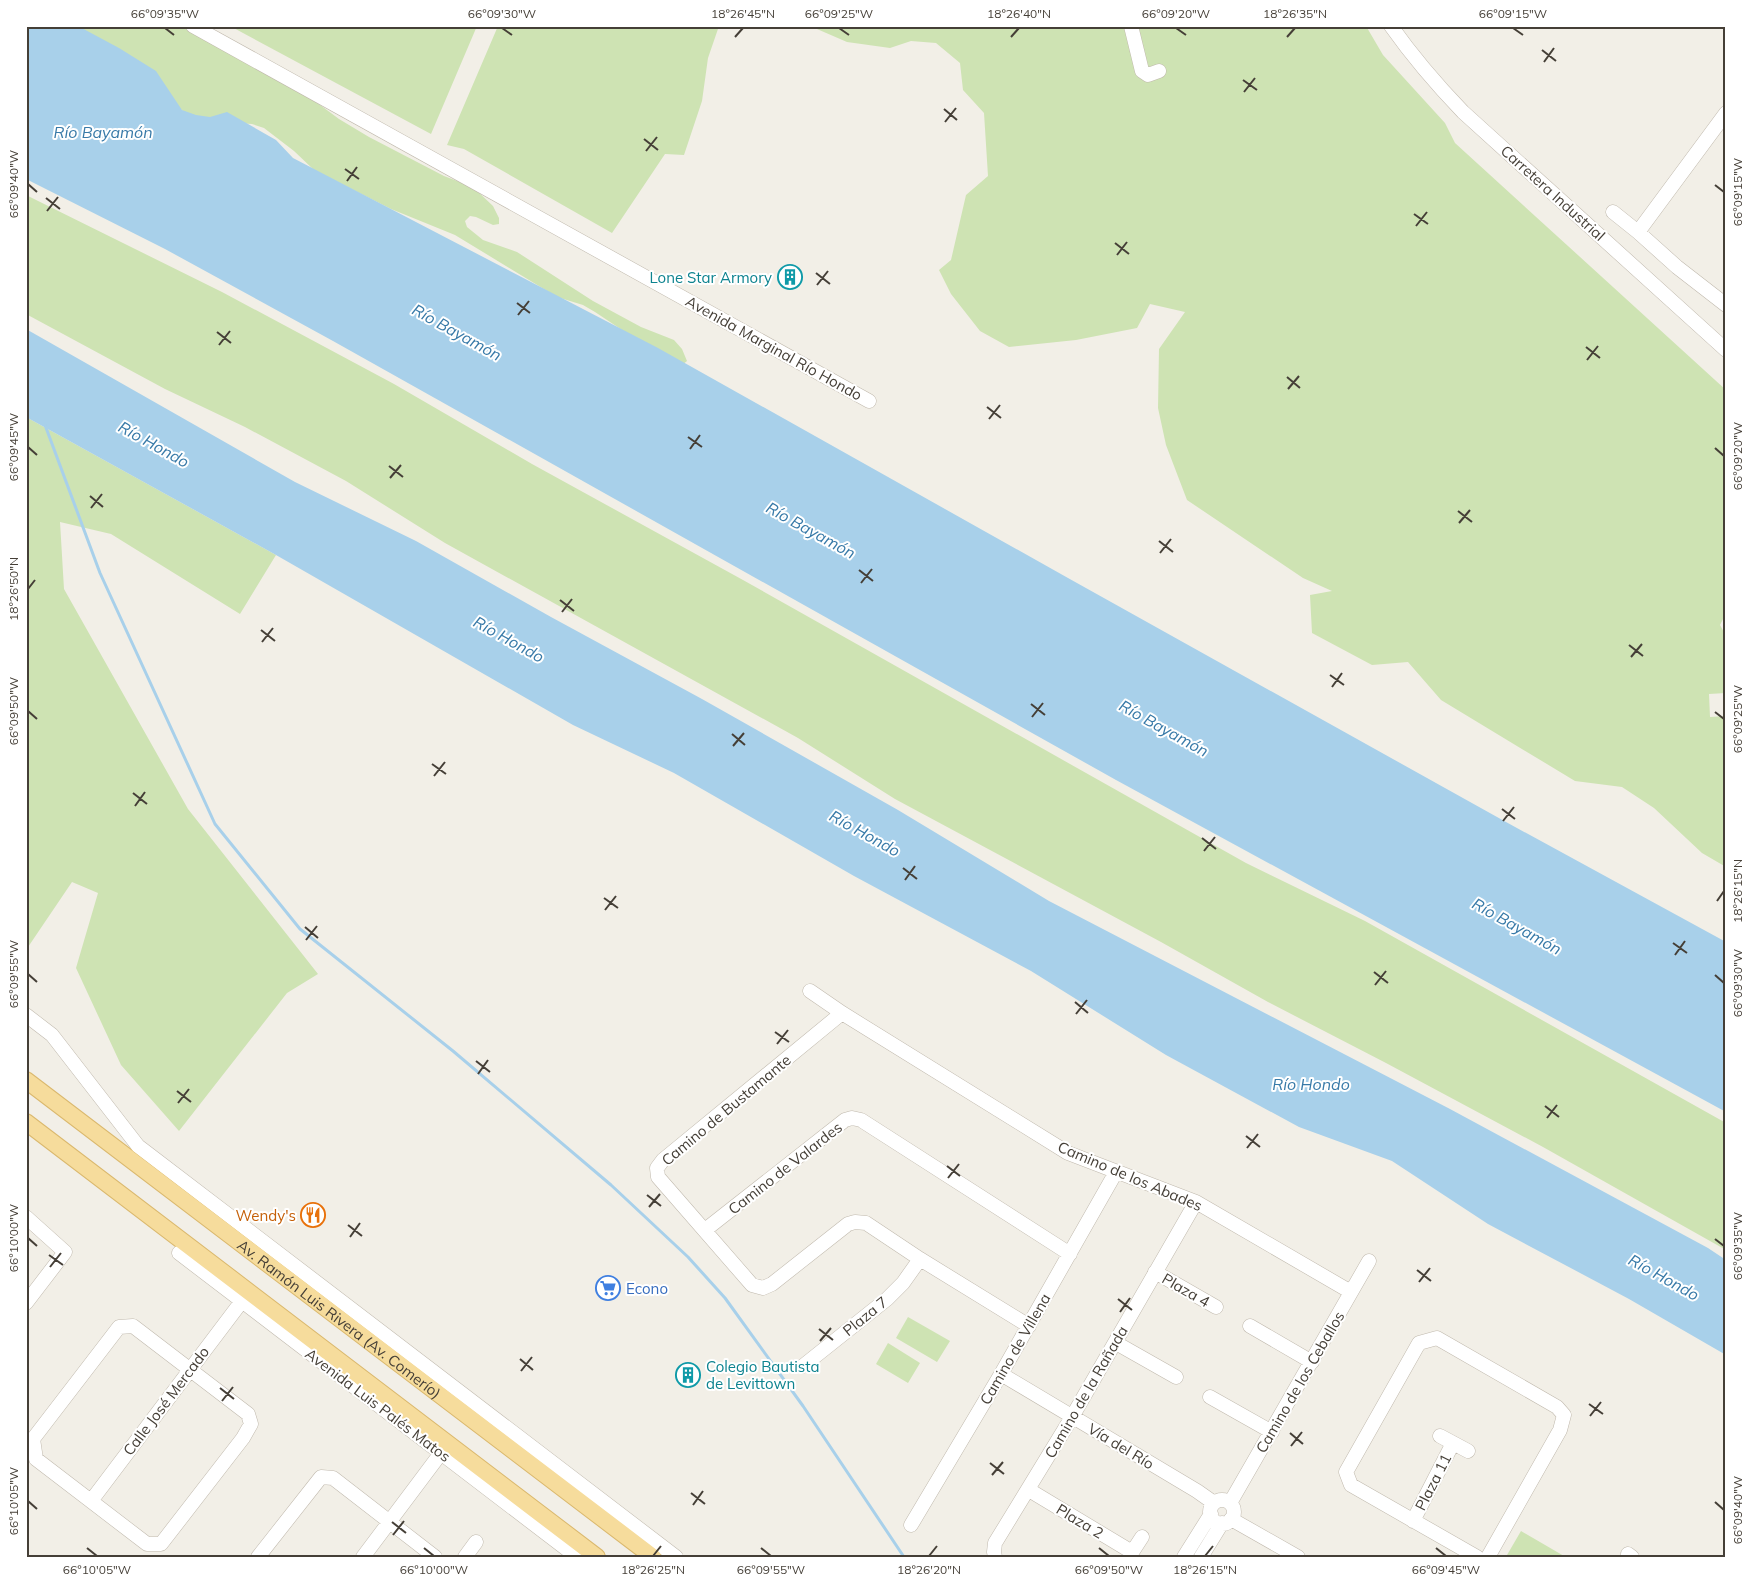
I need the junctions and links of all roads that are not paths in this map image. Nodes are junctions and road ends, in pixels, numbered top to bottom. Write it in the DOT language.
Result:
graph roads {
  1 [pos="193,26"];
  2 [pos="1130,26"];
  3 [pos="1391,26"];
  4 [pos="1159,71"];
  5 [pos="1726,113"];
  6 [pos="1613,212"];
  7 [pos="1638,232"];
  8 [pos="1726,305"];
  9 [pos="1726,350"];
  10 [pos="869,401"];
  11 [pos="810,992"];
  12 [pos="842,1013"];
  13 [pos="26,1015"];
  14 [pos="26,1080"];
  15 [pos="26,1122"];
  16 [pos="1116,1172"];
  17 [pos="1196,1202"];
  18 [pos="26,1217"];
  19 [pos="705,1230"];
  20 [pos="179,1254"];
  21 [pos="1070,1254"];
  22 [pos="920,1259"];
  23 [pos="1369,1262"];
  24 [pos="1155,1272"];
  25 [pos="1351,1292"];
  26 [pos="242,1301"];
  27 [pos="26,1303"];
  28 [pos="1216,1307"];
  29 [pos="1028,1326"];
  30 [pos="1250,1326"];
  31 [pos="1116,1343"];
  32 [pos="1312,1362"];
  33 [pos="804,1366"];
  34 [pos="190,1370"];
  35 [pos="1001,1374"];
  36 [pos="1176,1377"];
  37 [pos="1210,1397"];
  38 [pos="1072,1416"];
  39 [pos="1272,1432"];
  40 [pos="1440,1436"];
  41 [pos="1453,1443"];
  42 [pos="1468,1451"];
  43 [pos="442,1453"];
  44 [pos="1029,1490"];
  45 [pos="91,1501"];
  46 [pos="1230,1503"];
  47 [pos="1212,1508"];
  48 [pos="390,1521"];
  49 [pos="1227,1521"];
  50 [pos="1413,1521"];
  51 [pos="911,1525"];
  52 [pos="1142,1537"];
  53 [pos="476,1542"];
  54 [pos="1131,1554"];
  55 [pos="258,1557"];
  56 [pos="363,1557"];
  57 [pos="435,1557"];
  58 [pos="465,1557"];
  59 [pos="577,1557"];
  60 [pos="598,1557"];
  61 [pos="653,1557"];
  62 [pos="676,1557"];
  63 [pos="995,1557"];
  64 [pos="1184,1557"];
  65 [pos="1200,1557"];
  66 [pos="1298,1557"];
  67 [pos="1477,1557"];
  68 [pos="1488,1557"];
  1 -- 10 [label="street, Avenida Marginal Río Hondo"];
  2 -- 4 [label="street"];
  3 -- 9 [label="street, Carretera Industrial"];
  5 -- 7 [label="street"];
  6 -- 7 [label="street"];
  7 -- 8 [label="street"];
  11 -- 12 [label="street, Camino de los Abades"];
  12 -- 16 [label="street, Camino de los Abades"];
  12 -- 19 [label="street, Camino de Bustamante"];
  13 -- 62 [label="street"];
  14 -- 61 [label="main road, Av. Ramón Luis Rivera (Av. Comerío)"];
  15 -- 60 [label="main road"];
  16 -- 17 [label="street, Camino de los Abades"];
  16 -- 21 [label="street, Camino de Villena"];
  17 -- 24 [label="street, Camino de la Rañada"];
  17 -- 25 [label="street, Camino de los Abades"];
  18 -- 27 [label="street"];
  19 -- 21 [label="street, Camino de Valardes"];
  19 -- 22 [label="street, Camino de Bustamante"];
  20 -- 26 [label="street, Avenida Luis Palés Matos"];
  21 -- 29 [label="street, Camino de Villena"];
  22 -- 29 [label="street, Camino de Bustamante"];
  22 -- 33 [label="street, Plaza 7"];
  23 -- 25 [label="street, Camino de los Ceballos"];
  24 -- 28 [label="street, Plaza 4"];
  24 -- 31 [label="street, Camino de la Rañada"];
  25 -- 32 [label="street, Camino de los Ceballos"];
  26 -- 34 [label="street, Calle José Mercado"];
  26 -- 43 [label="street, Avenida Luis Palés Matos"];
  29 -- 35 [label="street, Camino de Villena"];
  30 -- 32 [label="street"];
  31 -- 36 [label="street"];
  31 -- 38 [label="street, Camino de la Rañada"];
  32 -- 39 [label="street, Camino de los Ceballos"];
  34 -- 45 [label="street, Calle José Mercado"];
  34 -- 45 [label="street"];
  34 -- 45 [label="street"];
  35 -- 38 [label="street, Vía del Río"];
  35 -- 51 [label="street, Camino de Villena"];
  37 -- 39 [label="street"];
  38 -- 44 [label="street, Camino de la Rañada"];
  38 -- 47 [label="street, Vía del Río"];
  39 -- 46 [label="street, Camino de los Ceballos"];
  40 -- 41 [label="street, Plaza 11"];
  41 -- 42 [label="street, Plaza 11"];
  41 -- 50 [label="street, Plaza 11"];
  43 -- 48 [label="street"];
  43 -- 59 [label="street, Avenida Luis Palés Matos"];
  44 -- 54 [label="street, Plaza 2"];
  44 -- 63 [label="street, Camino de la Rañada"];
  46 -- 47 [label="street"];
  46 -- 49 [label="street"];
  47 -- 49 [label="street"];
  47 -- 64 [label="street"];
  48 -- 55 [label="street"];
  48 -- 56 [label="street"];
  48 -- 57 [label="street"];
  49 -- 65 [label="street"];
  49 -- 66 [label="street"];
  50 -- 67 [label="street"];
  50 -- 68 [label="street"];
  52 -- 54 [label="street, Plaza 2"];
  53 -- 58 [label="street"];
}
